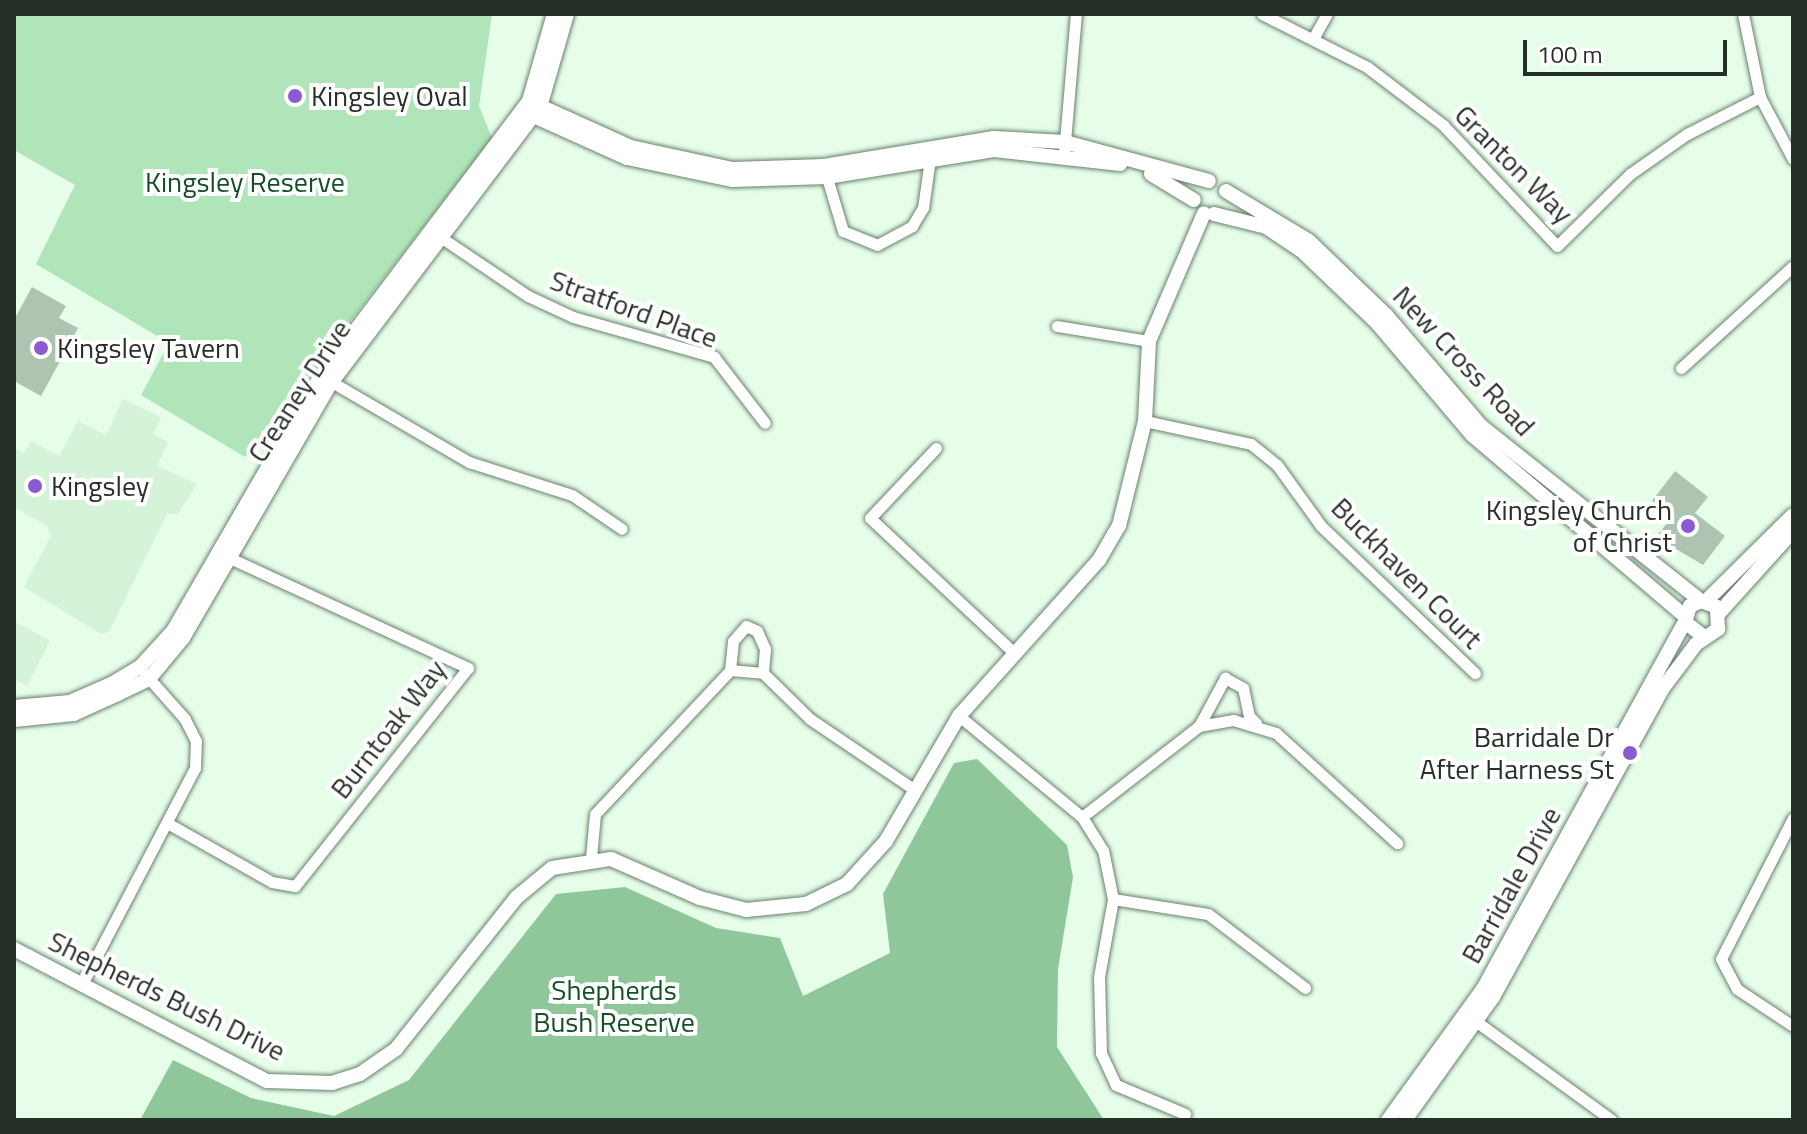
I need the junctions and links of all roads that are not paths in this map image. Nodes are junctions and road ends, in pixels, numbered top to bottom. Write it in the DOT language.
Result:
graph roads {
  1 [pos="554,14"];
  2 [pos="567,14"];
  3 [pos="1076,14"];
  4 [pos="1262,14"];
  5 [pos="1327,14"];
  6 [pos="1743,14"];
  7 [pos="1314,37"];
  8 [pos="1760,97"];
  9 [pos="531,109"];
  10 [pos="1065,148"];
  11 [pos="932,150"];
  12 [pos="1793,159"];
  13 [pos="825,172"];
  14 [pos="1209,181"];
  15 [pos="1226,191"];
  16 [pos="1194,200"];
  17 [pos="1209,213"];
  18 [pos="435,233"];
  19 [pos="1793,266"];
  20 [pos="1057,326"];
  21 [pos="1149,341"];
  22 [pos="1681,368"];
  23 [pos="326,379"];
  24 [pos="1145,421"];
  25 [pos="765,423"];
  26 [pos="936,448"];
  27 [pos="1793,515"];
  28 [pos="622,529"];
  29 [pos="1793,531"];
  30 [pos="221,554"];
  31 [pos="1704,601"];
  32 [pos="1720,612"];
  33 [pos="1685,619"];
  34 [pos="1704,637"];
  35 [pos="1013,652"];
  36 [pos="730,670"];
  37 [pos="145,673"];
  38 [pos="763,673"];
  39 [pos="1475,673"];
  40 [pos="14,707"];
  41 [pos="959,716"];
  42 [pos="14,720"];
  43 [pos="1257,723"];
  44 [pos="1199,726"];
  45 [pos="915,790"];
  46 [pos="1082,817"];
  47 [pos="1793,818"];
  48 [pos="169,824"];
  49 [pos="1397,843"];
  50 [pos="591,858"];
  51 [pos="1113,899"];
  52 [pos="14,949"];
  53 [pos="82,984"];
  54 [pos="1305,988"];
  55 [pos="1472,1018"];
  56 [pos="1793,1026"];
  57 [pos="1185,1114"];
  58 [pos="1388,1120"];
  59 [pos="1405,1120"];
  60 [pos="1612,1120"];
  1 -- 9 [label="street, Creaney Drive"];
  2 -- 9 [label="street, Creaney Drive"];
  3 -- 10 [label="street"];
  4 -- 7 [label="street, Granton Way"];
  5 -- 7 [label="street"];
  6 -- 8 [label="street"];
  7 -- 8 [label="street, Granton Way"];
  8 -- 12 [label="street"];
  9 -- 13 [label="street"];
  9 -- 18 [label="street, Creaney Drive"];
  10 -- 11 [label="street"];
  10 -- 14 [label="street"];
  10 -- 16 [label="street"];
  11 -- 13 [label="street"];
  11 -- 13 [label="street"];
  14 -- 15 [label="street"];
  14 -- 16 [label="street"];
  15 -- 17 [label="street"];
  15 -- 31 [label="street, New Cross Road"];
  16 -- 17 [label="street"];
  17 -- 21 [label="street, Shepherds Bush Drive"];
  17 -- 33 [label="street, New Cross Road"];
  18 -- 23 [label="street, Creaney Drive"];
  18 -- 25 [label="street, Stratford Place"];
  19 -- 22 [label="street"];
  20 -- 21 [label="street"];
  21 -- 24 [label="street, Shepherds Bush Drive"];
  23 -- 28 [label="street"];
  23 -- 30 [label="street, Creaney Drive"];
  24 -- 35 [label="street, Shepherds Bush Drive"];
  24 -- 39 [label="street, Buckhaven Court"];
  26 -- 35 [label="street"];
  27 -- 31 [label="street"];
  29 -- 32 [label="street"];
  30 -- 37 [label="street, Creaney Drive"];
  30 -- 48 [label="street, Burntoak Way"];
  31 -- 32 [label="street, New Cross Road"];
  31 -- 33 [label="street, Barridale Drive"];
  32 -- 34 [label="street, Barridale Drive"];
  33 -- 34 [label="street, New Cross Road"];
  33 -- 55 [label="street, Barridale Drive"];
  34 -- 55 [label="street, Barridale Drive"];
  35 -- 41 [label="street, Shepherds Bush Drive"];
  36 -- 38 [label="street"];
  36 -- 38 [label="street"];
  36 -- 50 [label="street"];
  37 -- 40 [label="street, Creaney Drive"];
  37 -- 42 [label="street, Creaney Drive"];
  37 -- 48 [label="street"];
  38 -- 45 [label="street"];
  41 -- 45 [label="street, Shepherds Bush Drive"];
  41 -- 46 [label="street"];
  43 -- 44 [label="street"];
  43 -- 44 [label="street"];
  43 -- 49 [label="street"];
  44 -- 46 [label="street"];
  45 -- 50 [label="street, Shepherds Bush Drive"];
  46 -- 51 [label="street"];
  47 -- 56 [label="street"];
  48 -- 53 [label="street"];
  50 -- 53 [label="street, Shepherds Bush Drive"];
  51 -- 54 [label="street"];
  51 -- 57 [label="street"];
  52 -- 53 [label="street, Shepherds Bush Drive"];
  55 -- 58 [label="street, Barridale Drive"];
  55 -- 59 [label="street, Barridale Drive"];
  55 -- 60 [label="street"];
}
